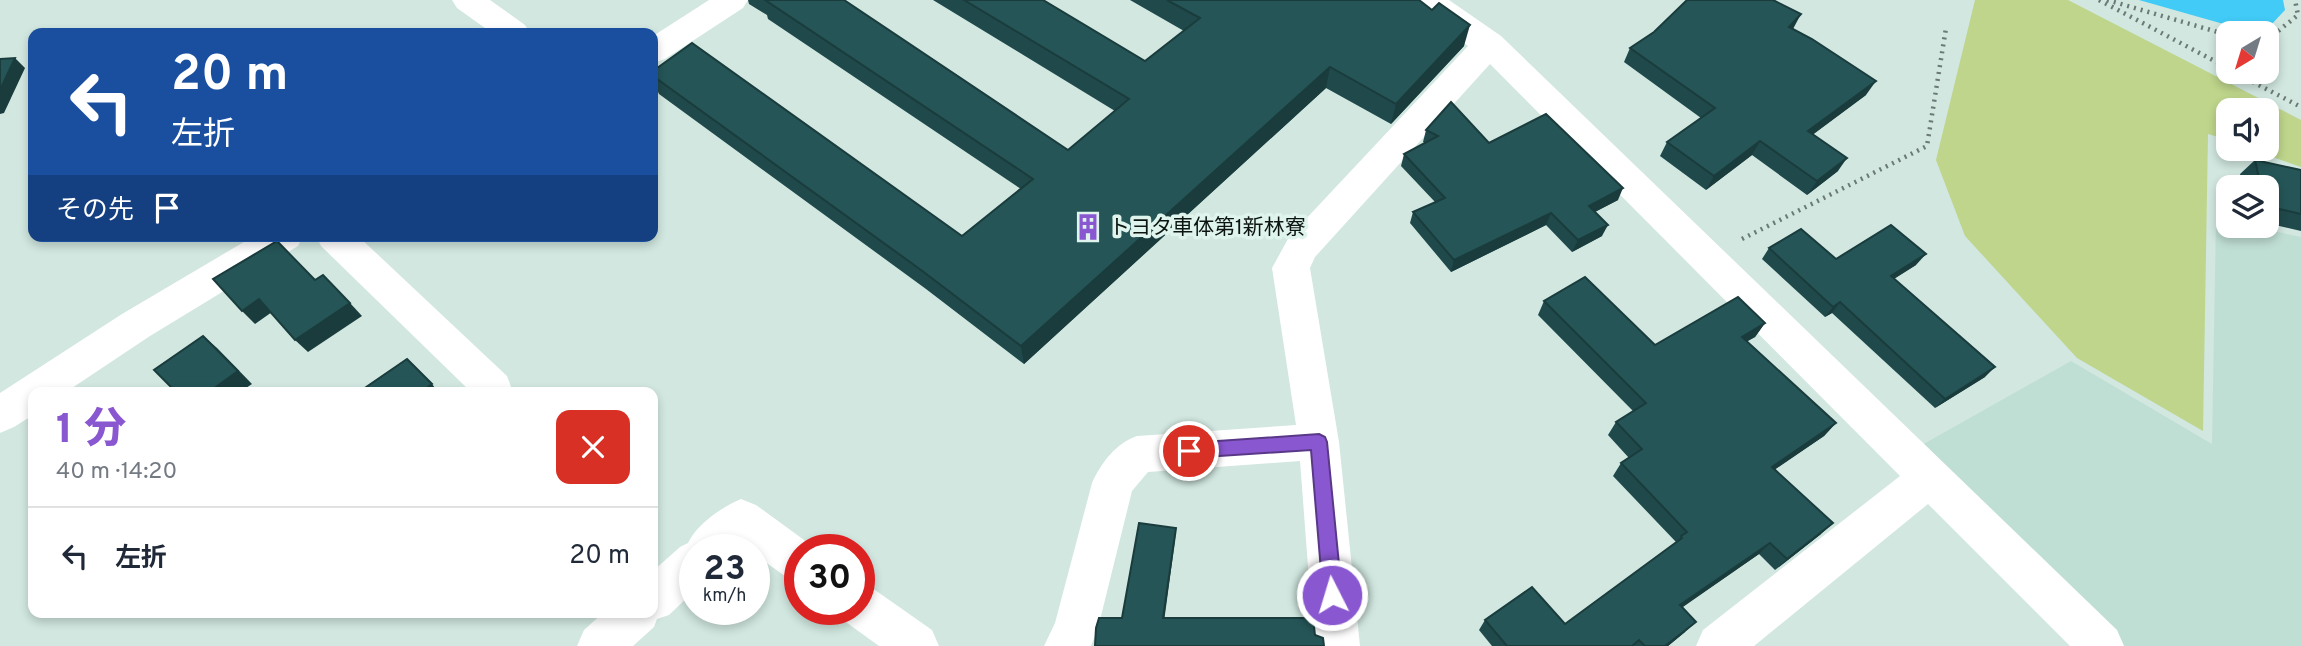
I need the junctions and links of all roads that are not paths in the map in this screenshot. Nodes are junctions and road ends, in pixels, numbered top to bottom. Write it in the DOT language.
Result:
graph roads {
  1 [pos="468,0"];
  2 [pos="732,0"];
  3 [pos="1427,0"];
  4 [pos="506,28"];
  5 [pos="1489,44"];
  6 [pos="658,48"];
  7 [pos="275,242"];
  8 [pos="340,242"];
  9 [pos="42,387"];
  10 [pos="492,387"];
  11 [pos="28,396"];
  12 [pos="0,415"];
  13 [pos="1319,442"];
  14 [pos="1930,477"];
  15 [pos="725,534"];
  16 [pos="762,534"];
  17 [pos="679,576"];
  18 [pos="658,595"];
  19 [pos="875,617"];
  20 [pos="631,618"];
  21 [pos="600,646"];
  22 [pos="916,646"];
  23 [pos="1067,646"];
  24 [pos="1337,646"];
  25 [pos="1719,646"];
  26 [pos="2101,646"];
  1 -- 4 [label="street"];
  2 -- 6 [label="street"];
  3 -- 5 [label="street"];
  5 -- 13 [label="street"];
  5 -- 14 [label="street"];
  7 -- 9 [label="street"];
  8 -- 10 [label="street"];
  11 -- 12 [label="street"];
  13 -- 23 [label="street"];
  13 -- 24 [label="street"];
  14 -- 25 [label="street"];
  14 -- 26 [label="street"];
  15 -- 16 [label="street"];
  17 -- 18 [label="street"];
  19 -- 22 [label="street"];
  20 -- 21 [label="street"];
}
